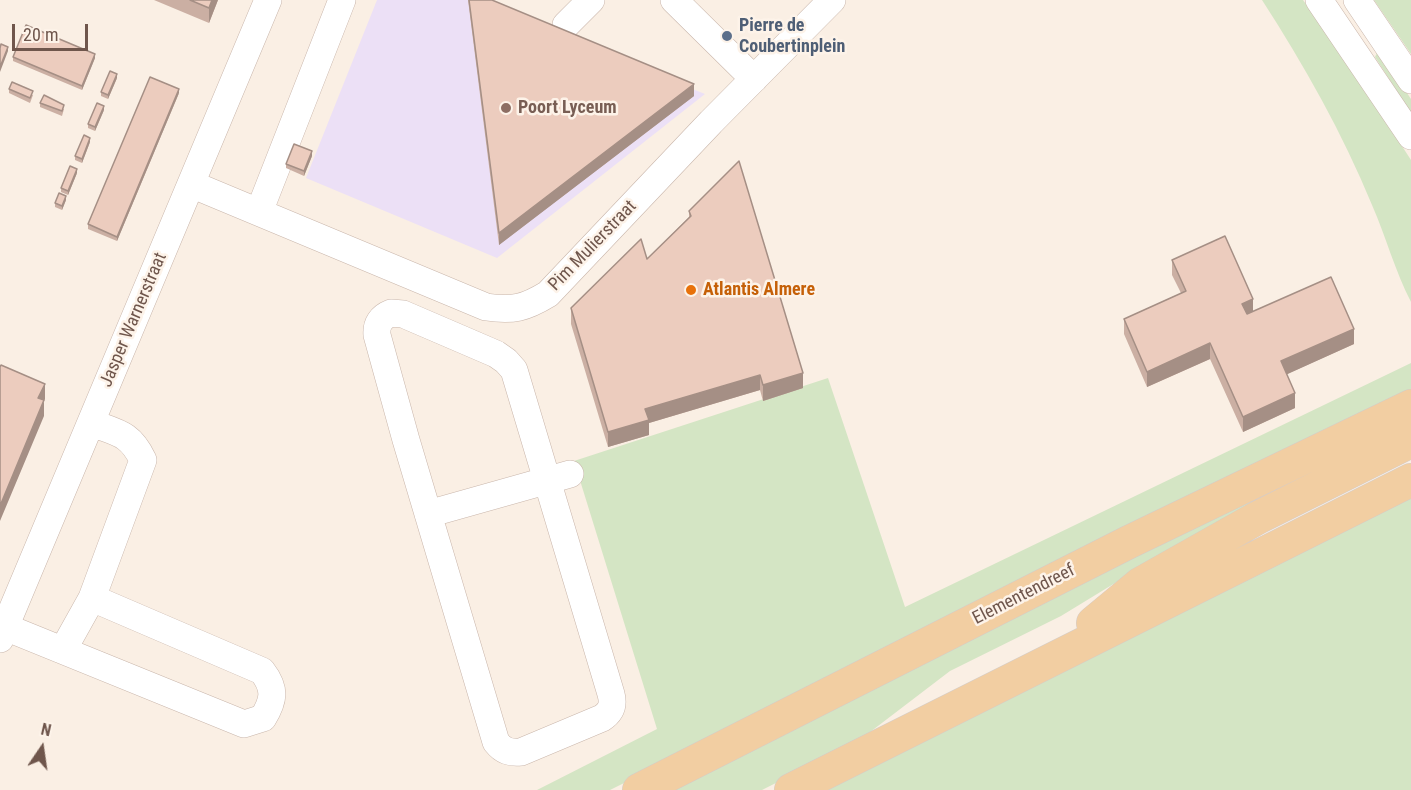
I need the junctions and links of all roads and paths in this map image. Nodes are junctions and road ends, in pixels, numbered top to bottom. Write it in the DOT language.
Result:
graph roads {
  1 [pos="268,0"];
  2 [pos="342,0"];
  3 [pos="591,0"];
  4 [pos="674,0"];
  5 [pos="832,0"];
  6 [pos="1319,0"];
  7 [pos="1357,0"];
  8 [pos="566,25"];
  9 [pos="754,79"];
  10 [pos="1411,81"];
  11 [pos="1411,136"];
  12 [pos="191,184"];
  13 [pos="259,212"];
  14 [pos="446,290"];
  15 [pos="432,327"];
  16 [pos="1411,406"];
  17 [pos="91,423"];
  18 [pos="1411,441"];
  19 [pos="559,477"];
  20 [pos="1411,480"];
  21 [pos="428,514"];
  22 [pos="92,598"];
  23 [pos="3,633"];
  24 [pos="63,650"];
  25 [pos="1042,664"];
  26 [pos="639,790"];
  27 [pos="791,790"];
  1 -- 12 [label="street, Jasper Warnerstraat"];
  2 -- 13 [label="street"];
  3 -- 8 [label="street"];
  4 -- 9 [label="street"];
  5 -- 9 [label="street, Pim Mulierstraat"];
  6 -- 11 [label="street"];
  7 -- 10 [label="street"];
  9 -- 14 [label="street, Pim Mulierstraat"];
  12 -- 13 [label="street, Pim Mulierstraat"];
  12 -- 17 [label="street, Jasper Warnerstraat"];
  13 -- 14 [label="street, Pim Mulierstraat"];
  14 -- 15 [label="street"];
  15 -- 19 [label="street"];
  15 -- 21 [label="street"];
  16 -- 26 [label="main road, Elementendreef"];
  17 -- 22 [label="street"];
  17 -- 23 [label="street, Jasper Warnerstraat"];
  18 -- 25 [label="main road"];
  19 -- 21 [label="street"];
  19 -- 21 [label="street"];
  20 -- 25 [label="main road"];
  22 -- 24 [label="street"];
  22 -- 24 [label="street"];
  23 -- 24 [label="street"];
  25 -- 27 [label="main road"];
}
